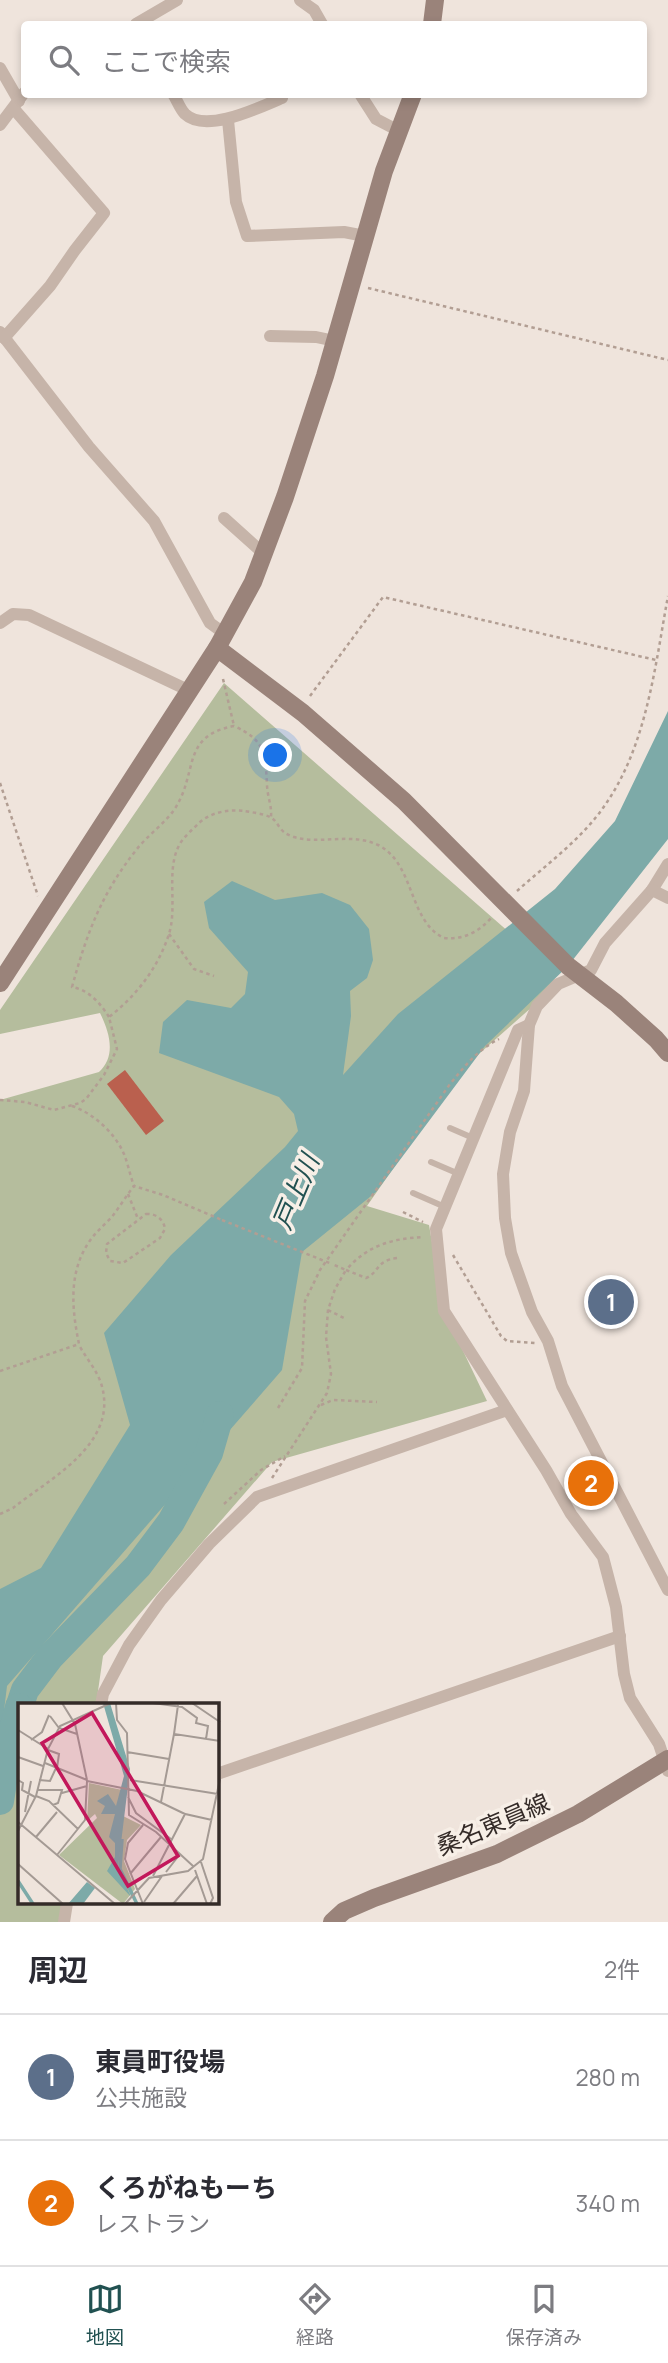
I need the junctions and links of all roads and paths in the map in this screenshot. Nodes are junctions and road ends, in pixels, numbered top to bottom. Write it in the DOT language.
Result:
graph roads {
  1 [pos="177,0"];
  2 [pos="300,0"];
  3 [pos="435,0"];
  4 [pos="141,21"];
  5 [pos="320,21"];
  6 [pos="432,21"];
  7 [pos="0,68"];
  8 [pos="175,98"];
  9 [pos="362,98"];
  10 [pos="411,98"];
  11 [pos="282,99"];
  12 [pos="19,101"];
  13 [pos="228,120"];
  14 [pos="0,125"];
  15 [pos="399,131"];
  16 [pos="365,236"];
  17 [pos="351,284"];
  18 [pos="2,335"];
  19 [pos="270,336"];
  20 [pos="335,341"];
  21 [pos="668,360"];
  22 [pos="224,518"];
  23 [pos="264,554"];
  24 [pos="668,596"];
  25 [pos="0,622"];
  26 [pos="221,641"];
  27 [pos="656,660"];
  28 [pos="223,679"];
  29 [pos="190,691"];
  30 [pos="300,710"];
  31 [pos="234,726"];
  32 [pos="0,783"];
  33 [pos="271,817"];
  34 [pos="668,864"];
  35 [pos="652,890"];
  36 [pos="668,898"];
  37 [pos="509,906"];
  38 [pos="48,910"];
  39 [pos="169,934"];
  40 [pos="574,971"];
  41 [pos="214,976"];
  42 [pos="0,983"];
  43 [pos="109,1017"];
  44 [pos="523,1027"];
  45 [pos="668,1053"];
  46 [pos="0,1100"];
  47 [pos="69,1105"];
  48 [pos="450,1128"];
  49 [pos="473,1138"];
  50 [pos="431,1162"];
  51 [pos="458,1174"];
  52 [pos="134,1186"];
  53 [pos="413,1193"];
  54 [pos="128,1194"];
  55 [pos="445,1207"];
  56 [pos="403,1212"];
  57 [pos="138,1219"];
  58 [pos="429,1226"];
  59 [pos="397,1258"];
  60 [pos="346,1270"];
  61 [pos="328,1310"];
  62 [pos="346,1320"];
  63 [pos="79,1344"];
  64 [pos="0,1371"];
  65 [pos="377,1402"];
  66 [pos="321,1405"];
  67 [pos="278,1408"];
  68 [pos="507,1410"];
  69 [pos="285,1456"];
  70 [pos="262,1496"];
  71 [pos="224,1504"];
  72 [pos="0,1514"];
  73 [pos="668,1590"];
  74 [pos="620,1636"];
  75 [pos="101,1703"];
  76 [pos="667,1764"];
  77 [pos="219,1773"];
  78 [pos="67,1904"];
  79 [pos="64,1922"];
  80 [pos="332,1922"];
  1 -- 4 [label="street"];
  2 -- 5 [label="street"];
  3 -- 6 [label="street"];
  7 -- 12 [label="street"];
  8 -- 13 [label="street"];
  9 -- 15 [label="street"];
  10 -- 15 [label="street"];
  11 -- 13 [label="street"];
  12 -- 14 [label="street"];
  12 -- 18 [label="street"];
  13 -- 16 [label="street"];
  15 -- 16 [label="street"];
  16 -- 17 [label="street"];
  17 -- 20 [label="street"];
  17 -- 21 [label="path"];
  18 -- 26 [label="street"];
  19 -- 20 [label="street"];
  20 -- 23 [label="street"];
  22 -- 23 [label="street"];
  23 -- 26 [label="street"];
  24 -- 27 [label="path"];
  25 -- 29 [label="street"];
  26 -- 29 [label="street"];
  26 -- 30 [label="street"];
  27 -- 30 [label="path"];
  27 -- 37 [label="path"];
  28 -- 31 [label="path"];
  29 -- 38 [label="street"];
  30 -- 37 [label="street"];
  31 -- 33 [label="path"];
  31 -- 43 [label="path"];
  32 -- 38 [label="path"];
  33 -- 37 [label="path"];
  33 -- 39 [label="path"];
  34 -- 35 [label="street"];
  35 -- 36 [label="street"];
  35 -- 40 [label="street"];
  37 -- 40 [label="street"];
  38 -- 42 [label="street"];
  39 -- 41 [label="path"];
  39 -- 43 [label="path"];
  40 -- 44 [label="street"];
  40 -- 45 [label="street"];
  43 -- 47 [label="path"];
  44 -- 49 [label="street"];
  44 -- 67 [label="path"];
  44 -- 73 [label="street"];
  46 -- 47 [label="path"];
  47 -- 52 [label="path"];
  48 -- 49 [label="lane"];
  49 -- 51 [label="street"];
  50 -- 51 [label="lane"];
  51 -- 55 [label="street"];
  52 -- 54 [label="path"];
  52 -- 60 [label="path, bridge"];
  53 -- 55 [label="lane"];
  54 -- 57 [label="path"];
  54 -- 63 [label="path"];
  55 -- 68 [label="street"];
  56 -- 58 [label="path"];
  57 -- 57 [label="path"];
  59 -- 60 [label="path"];
  60 -- 61 [label="path"];
  61 -- 62 [label="path"];
  61 -- 66 [label="path"];
  63 -- 64 [label="path"];
  63 -- 72 [label="path"];
  65 -- 66 [label="path"];
  66 -- 69 [label="path"];
  68 -- 70 [label="street"];
  68 -- 74 [label="street"];
  69 -- 70 [label="path"];
  69 -- 71 [label="path"];
  70 -- 75 [label="street"];
  74 -- 76 [label="street"];
  74 -- 77 [label="street"];
  76 -- 80 [label="street, 桑名東員線"];
  78 -- 79 [label="street"];
}
